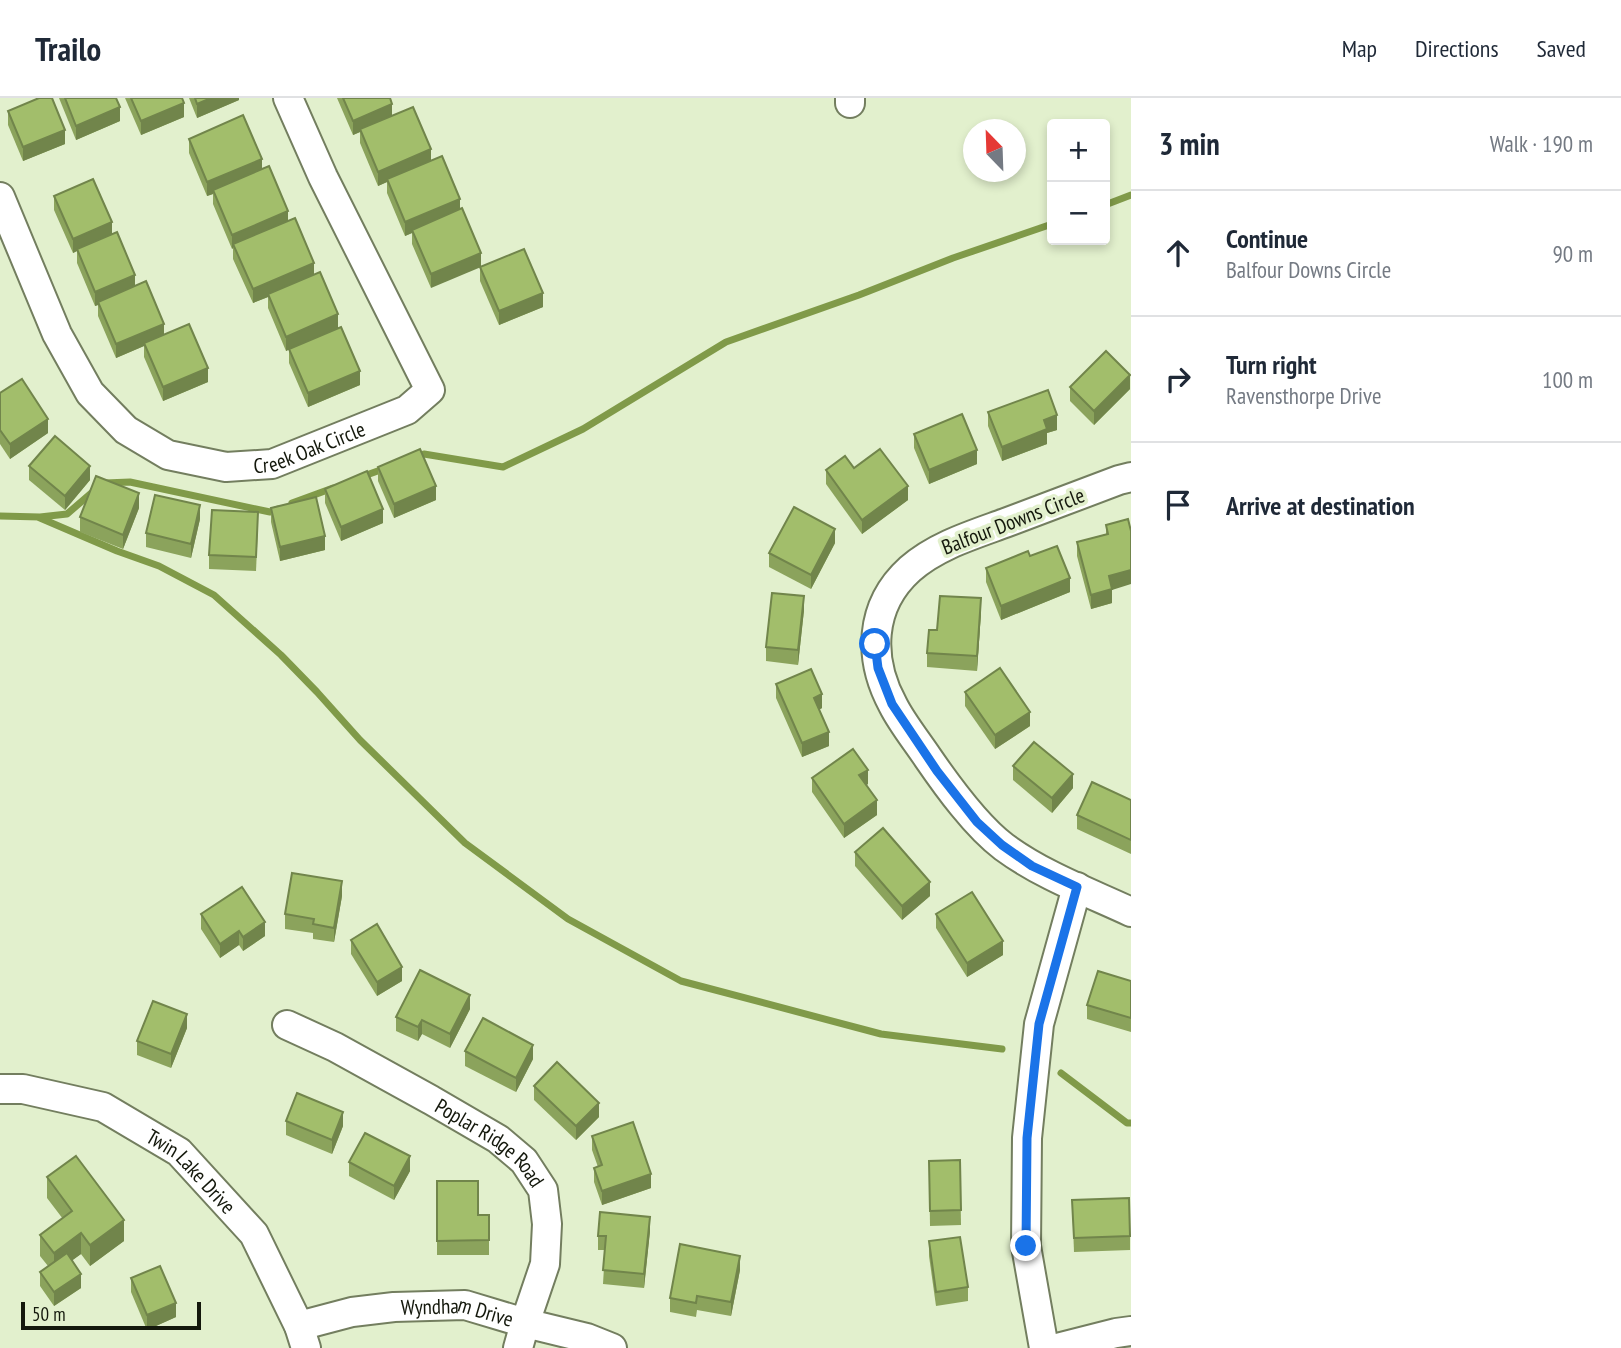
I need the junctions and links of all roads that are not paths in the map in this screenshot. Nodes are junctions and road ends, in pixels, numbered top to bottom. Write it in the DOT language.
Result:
graph roads {
  1 [pos="288,98"];
  2 [pos="0,197"];
  3 [pos="1131,477"];
  4 [pos="1077,887"];
  5 [pos="1131,912"];
  6 [pos="287,1025"];
  7 [pos="0,1089"];
  8 [pos="1131,1331"];
  9 [pos="522,1336"];
  10 [pos="303,1337"];
  11 [pos="612,1348"];
  12 [pos="1044,1348"];
  13 [pos="1057,1348"];
  1 -- 2 [label="street, Creek Oak Circle"];
  3 -- 4 [label="street, Balfour Downs Circle"];
  4 -- 5 [label="street, Balfour Downs Circle"];
  4 -- 12 [label="street"];
  6 -- 9 [label="street, Poplar Ridge Road"];
  7 -- 10 [label="street, Twin Lake Drive"];
  8 -- 13 [label="street"];
  9 -- 10 [label="street, Wyndham Drive"];
  9 -- 11 [label="street, Wyndham Drive"];
}
